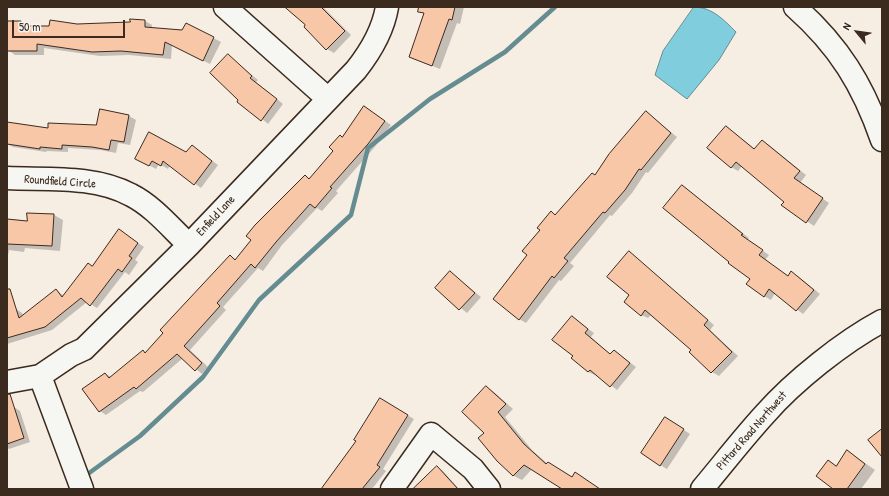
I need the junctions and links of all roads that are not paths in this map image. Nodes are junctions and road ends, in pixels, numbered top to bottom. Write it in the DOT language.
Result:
graph roads {
  1 [pos="225,7"];
  2 [pos="387,7"];
  3 [pos="795,7"];
  4 [pos="327,98"];
  5 [pos="882,140"];
  6 [pos="7,178"];
  7 [pos="189,245"];
  8 [pos="882,321"];
  9 [pos="40,376"];
  10 [pos="7,382"];
  11 [pos="82,489"];
  12 [pos="392,489"];
  13 [pos="489,489"];
  14 [pos="702,489"];
  1 -- 4 [label="street"];
  2 -- 4 [label="street, Enfield Lane"];
  3 -- 5 [label="street"];
  4 -- 7 [label="street, Enfield Lane"];
  6 -- 7 [label="street, Roundfield Circle"];
  7 -- 9 [label="street, Enfield Lane"];
  8 -- 14 [label="street, Pittard Road Northwest"];
  9 -- 10 [label="street, Enfield Lane"];
  9 -- 11 [label="street"];
  12 -- 13 [label="street"];
}
